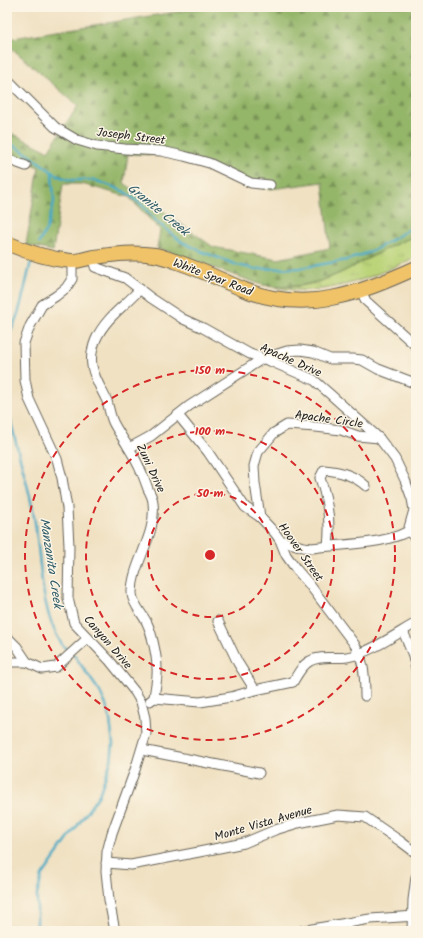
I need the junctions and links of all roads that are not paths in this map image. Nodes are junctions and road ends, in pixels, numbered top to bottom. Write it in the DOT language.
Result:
graph roads {
  1 [pos="7,79"];
  2 [pos="7,159"];
  3 [pos="26,166"];
  4 [pos="270,186"];
  5 [pos="7,243"];
  6 [pos="93,257"];
  7 [pos="72,262"];
  8 [pos="416,268"];
  9 [pos="140,289"];
  10 [pos="361,291"];
  11 [pos="416,346"];
  12 [pos="262,359"];
  13 [pos="412,382"];
  14 [pos="178,415"];
  15 [pos="379,438"];
  16 [pos="129,448"];
  17 [pos="366,486"];
  18 [pos="260,517"];
  19 [pos="416,525"];
  20 [pos="408,532"];
  21 [pos="416,538"];
  22 [pos="280,540"];
  23 [pos="328,546"];
  24 [pos="218,621"];
  25 [pos="416,623"];
  26 [pos="403,630"];
  27 [pos="7,637"];
  28 [pos="88,638"];
  29 [pos="359,653"];
  30 [pos="7,662"];
  31 [pos="27,662"];
  32 [pos="416,669"];
  33 [pos="255,690"];
  34 [pos="365,696"];
  35 [pos="154,698"];
  36 [pos="142,706"];
  37 [pos="142,750"];
  38 [pos="259,773"];
  39 [pos="416,854"];
  40 [pos="106,863"];
  41 [pos="416,876"];
  42 [pos="414,916"];
  43 [pos="115,931"];
  44 [pos="301,931"];
  45 [pos="412,931"];
  1 -- 4 [label="street, Joseph Street"];
  2 -- 3 [label="street"];
  5 -- 7 [label="main road, White Spar Road"];
  6 -- 7 [label="main road, White Spar Road"];
  6 -- 9 [label="street, Apache Drive"];
  6 -- 10 [label="main road, White Spar Road"];
  7 -- 28 [label="street, Canyon Drive"];
  8 -- 10 [label="main road, White Spar Road"];
  9 -- 12 [label="street, Apache Drive"];
  9 -- 16 [label="street, Zuni Drive"];
  10 -- 11 [label="street"];
  12 -- 13 [label="street"];
  12 -- 14 [label="street"];
  12 -- 15 [label="street, Apache Drive"];
  14 -- 16 [label="street"];
  14 -- 18 [label="street, Hoover Street"];
  15 -- 18 [label="street, Apache Circle"];
  15 -- 20 [label="street, Apache Drive"];
  16 -- 35 [label="street, Zuni Drive"];
  17 -- 23 [label="street"];
  18 -- 22 [label="street, Hoover Street"];
  19 -- 20 [label="street"];
  20 -- 21 [label="street"];
  20 -- 23 [label="street"];
  22 -- 23 [label="street"];
  22 -- 29 [label="street, Hoover Street"];
  24 -- 33 [label="street"];
  25 -- 26 [label="street"];
  26 -- 29 [label="street"];
  26 -- 32 [label="street"];
  27 -- 31 [label="street"];
  28 -- 31 [label="street"];
  28 -- 36 [label="street, Canyon Drive"];
  29 -- 33 [label="street"];
  29 -- 34 [label="street, Hoover Street"];
  30 -- 31 [label="street"];
  33 -- 35 [label="street"];
  35 -- 36 [label="street"];
  36 -- 37 [label="street, Canyon Drive"];
  37 -- 38 [label="street"];
  37 -- 40 [label="street, Canyon Drive"];
  39 -- 40 [label="street, Monte Vista Avenue"];
  40 -- 43 [label="street, Canyon Drive"];
  41 -- 42 [label="street"];
  42 -- 44 [label="street"];
  42 -- 45 [label="street"];
}
